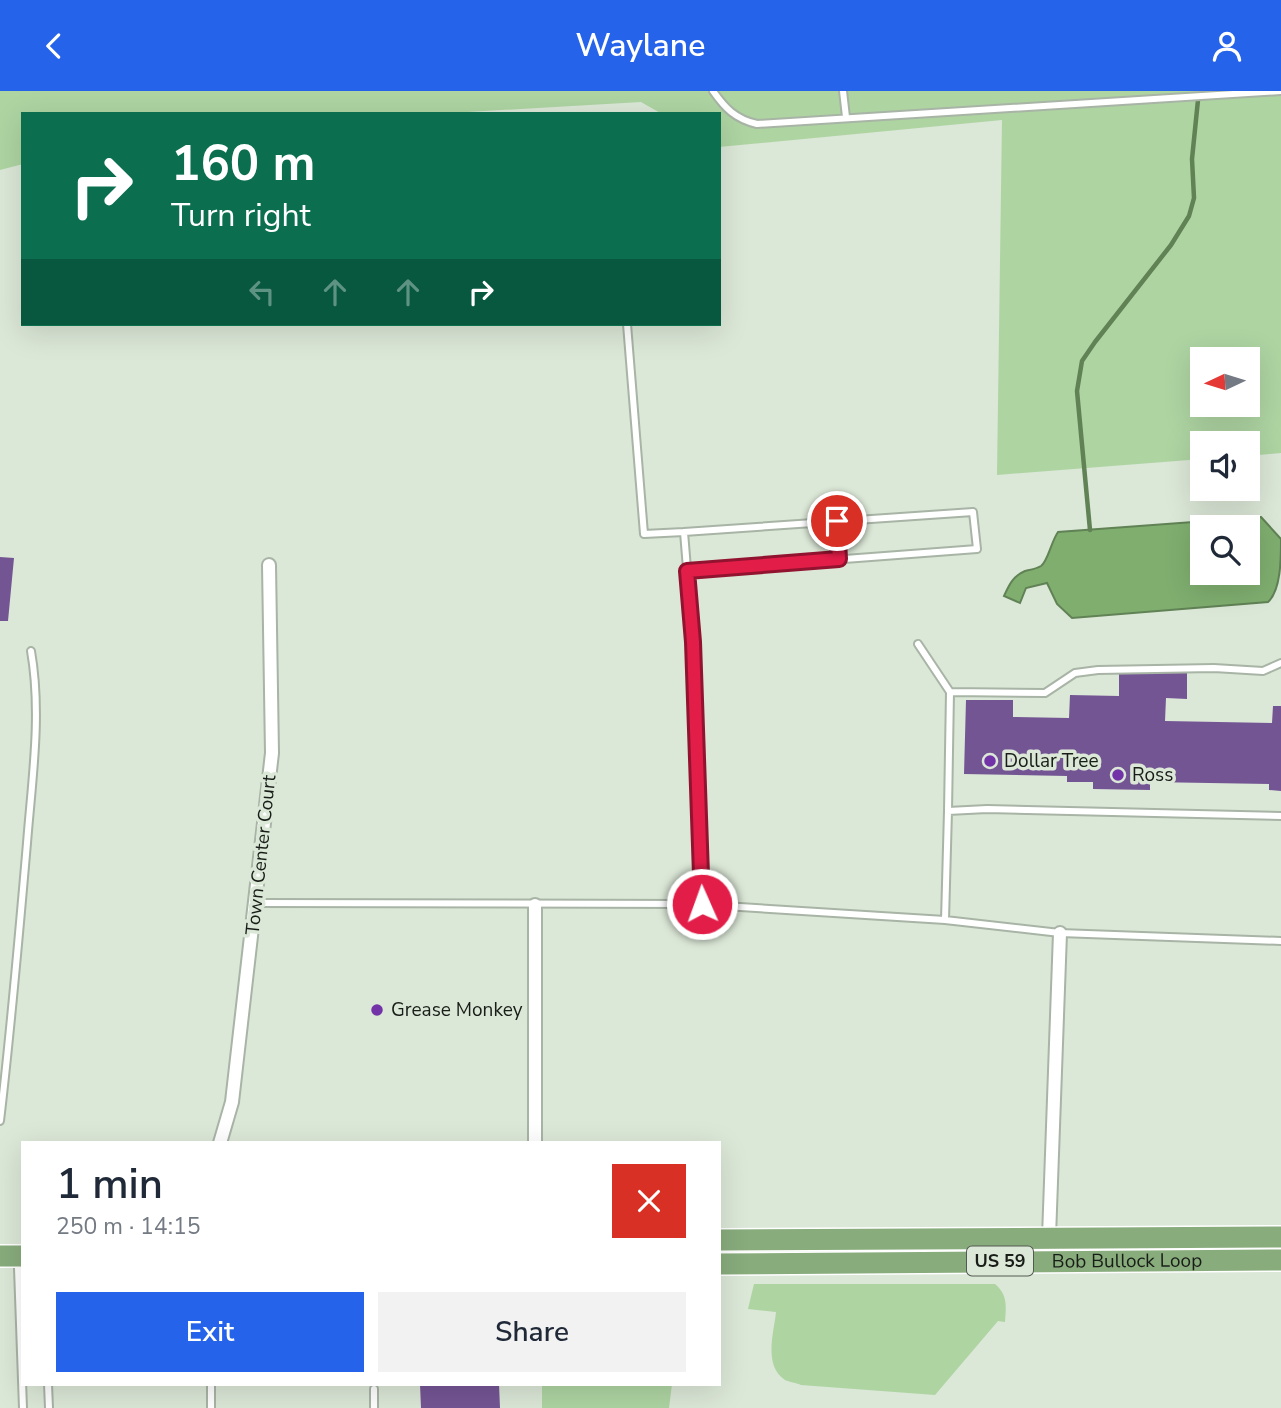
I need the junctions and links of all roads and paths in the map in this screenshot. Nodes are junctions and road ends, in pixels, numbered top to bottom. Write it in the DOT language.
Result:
graph roads {
  1 [pos="713,91"];
  2 [pos="843,91"];
  3 [pos="1281,91"];
  4 [pos="846,117"];
  5 [pos="626,326"];
  6 [pos="837,521"];
  7 [pos="684,532"];
  8 [pos="839,559"];
  9 [pos="269,565"];
  10 [pos="687,571"];
  11 [pos="918,644"];
  12 [pos="32,650"];
  13 [pos="1281,663"];
  14 [pos="950,692"];
  15 [pos="948,811"];
  16 [pos="1281,816"];
  17 [pos="257,902"];
  18 [pos="702,904"];
  19 [pos="535,905"];
  20 [pos="946,920"];
  21 [pos="1060,933"];
  22 [pos="1281,941"];
  23 [pos="0,1035"];
  24 [pos="9,1036"];
  25 [pos="0,1121"];
  26 [pos="221,1141"];
  27 [pos="535,1141"];
  28 [pos="1049,1237"];
  29 [pos="1281,1237"];
  30 [pos="721,1240"];
  31 [pos="0,1244"];
  32 [pos="21,1244"];
  33 [pos="1281,1260"];
  34 [pos="13,1263"];
  35 [pos="721,1264"];
  36 [pos="21,1379"];
  37 [pos="21,1386"];
  38 [pos="48,1386"];
  39 [pos="211,1386"];
  40 [pos="374,1389"];
  41 [pos="23,1408"];
  42 [pos="48,1408"];
  43 [pos="211,1408"];
  44 [pos="374,1408"];
  1 -- 4 [label="lane"];
  2 -- 4 [label="lane"];
  3 -- 4 [label="lane"];
  5 -- 7 [label="lane"];
  6 -- 7 [label="lane"];
  6 -- 8 [label="lane"];
  6 -- 8 [label="lane"];
  7 -- 10 [label="lane"];
  8 -- 10 [label="lane"];
  9 -- 17 [label="street, Town Center Court"];
  10 -- 18 [label="lane"];
  11 -- 14 [label="lane"];
  12 -- 24 [label="lane"];
  13 -- 14 [label="lane"];
  14 -- 15 [label="lane"];
  15 -- 16 [label="lane"];
  15 -- 20 [label="lane"];
  17 -- 19 [label="lane"];
  17 -- 26 [label="street, Town Center Court"];
  18 -- 19 [label="lane"];
  18 -- 20 [label="lane"];
  19 -- 27 [label="street"];
  20 -- 21 [label="lane"];
  21 -- 22 [label="lane"];
  21 -- 28 [label="street"];
  23 -- 24 [label="lane"];
  24 -- 25 [label="lane"];
  28 -- 29 [label="highway, Bob Bullock Loop / US 59"];
  28 -- 30 [label="highway, Bob Bullock Loop / US 59"];
  31 -- 32 [label="highway"];
  33 -- 35 [label="highway, Bob Bullock Loop / US 59"];
  34 -- 36 [label="lane"];
  37 -- 41 [label="lane"];
  38 -- 42 [label="lane"];
  39 -- 43 [label="lane"];
  40 -- 44 [label="lane"];
}
